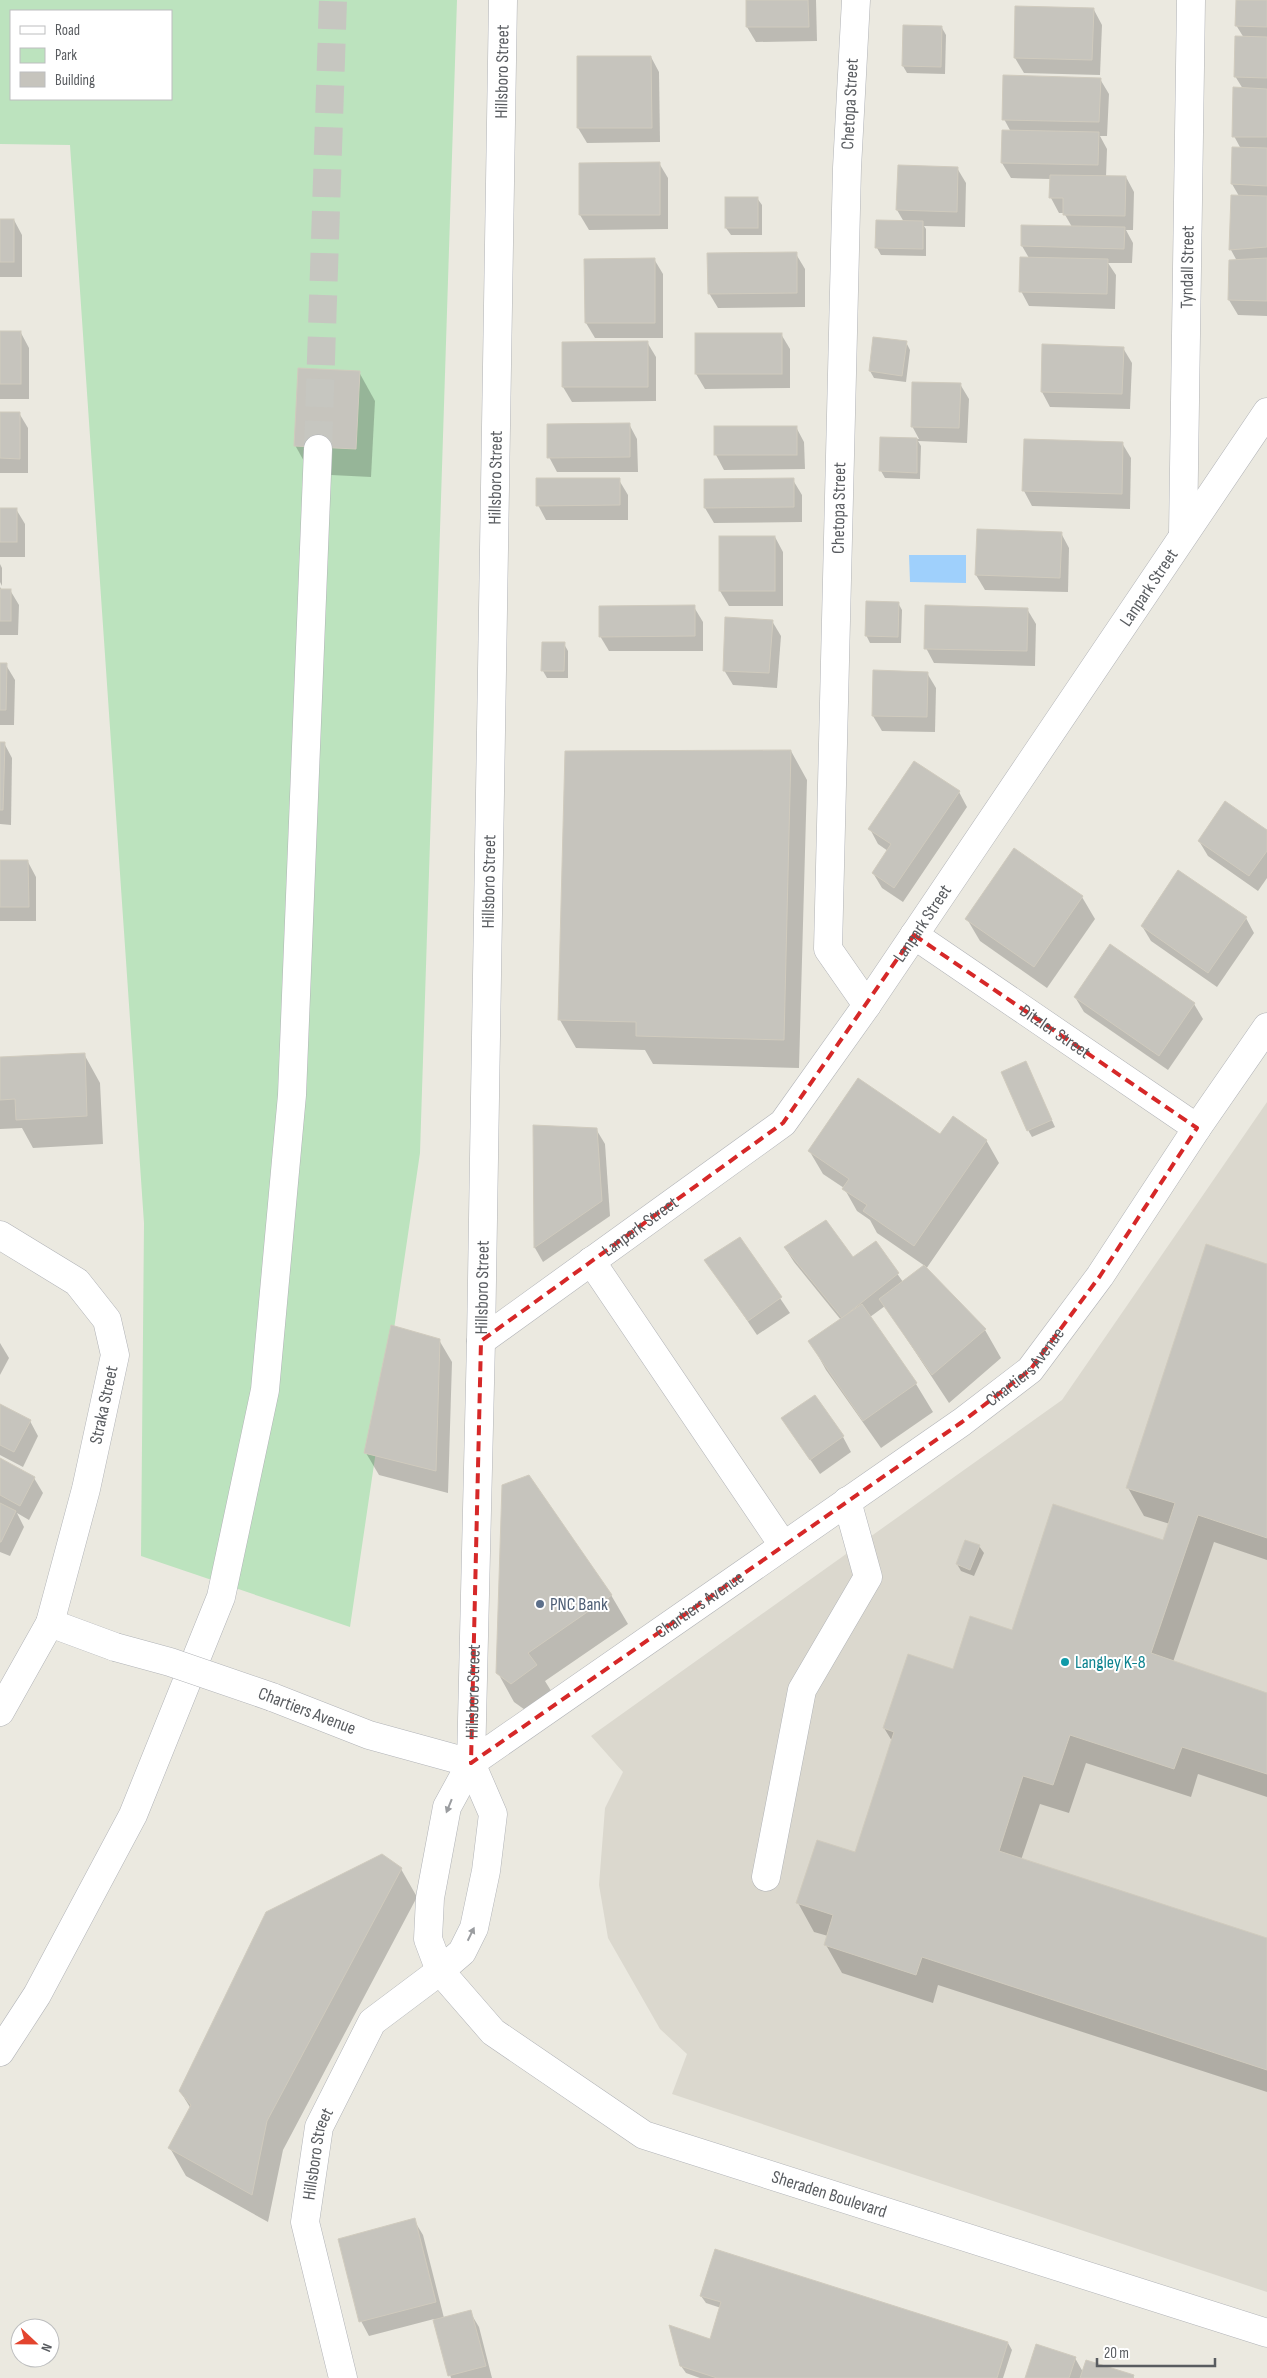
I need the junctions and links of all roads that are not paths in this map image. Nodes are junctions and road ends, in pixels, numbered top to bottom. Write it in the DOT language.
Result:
graph roads {
  1 [pos="503,0"];
  2 [pos="856,0"];
  3 [pos="1191,0"];
  4 [pos="1267,412"];
  5 [pos="318,449"];
  6 [pos="1183,535"];
  7 [pos="914,935"];
  8 [pos="867,1005"];
  9 [pos="1267,1027"];
  10 [pos="1197,1128"];
  11 [pos="3,1243"];
  12 [pos="591,1261"];
  13 [pos="481,1341"];
  14 [pos="847,1501"];
  15 [pos="783,1545"];
  16 [pos="50,1623"];
  17 [pos="0,1712"];
  18 [pos="471,1763"];
  19 [pos="766,1877"];
  20 [pos="440,1972"];
  21 [pos="0,2052"];
  22 [pos="1267,2333"];
  23 [pos="344,2378"];
  1 -- 13 [label="street, Hillsboro Street"];
  2 -- 8 [label="street, Chetopa Street"];
  3 -- 6 [label="street, Tyndall Street"];
  4 -- 6 [label="street, Lanpark Street"];
  5 -- 21 [label="street"];
  6 -- 7 [label="street, Lanpark Street"];
  7 -- 8 [label="street, Lanpark Street"];
  7 -- 10 [label="street, Ditzler Street"];
  8 -- 12 [label="street, Lanpark Street"];
  9 -- 10 [label="street, Chartiers Avenue"];
  10 -- 14 [label="street, Chartiers Avenue"];
  11 -- 16 [label="street, Straka Street"];
  12 -- 13 [label="street, Lanpark Street"];
  12 -- 15 [label="street"];
  13 -- 18 [label="street, Hillsboro Street"];
  14 -- 15 [label="street, Chartiers Avenue"];
  14 -- 19 [label="street"];
  15 -- 18 [label="street, Chartiers Avenue"];
  16 -- 17 [label="street"];
  16 -- 18 [label="street, Chartiers Avenue, bridge"];
  18 -- 20 [label="street, Hillsboro Street, one-way"];
  20 -- 18 [label="street, Hillsboro Street, one-way"];
  20 -- 22 [label="street, Sheraden Boulevard"];
  20 -- 23 [label="street, Hillsboro Street"];
}
